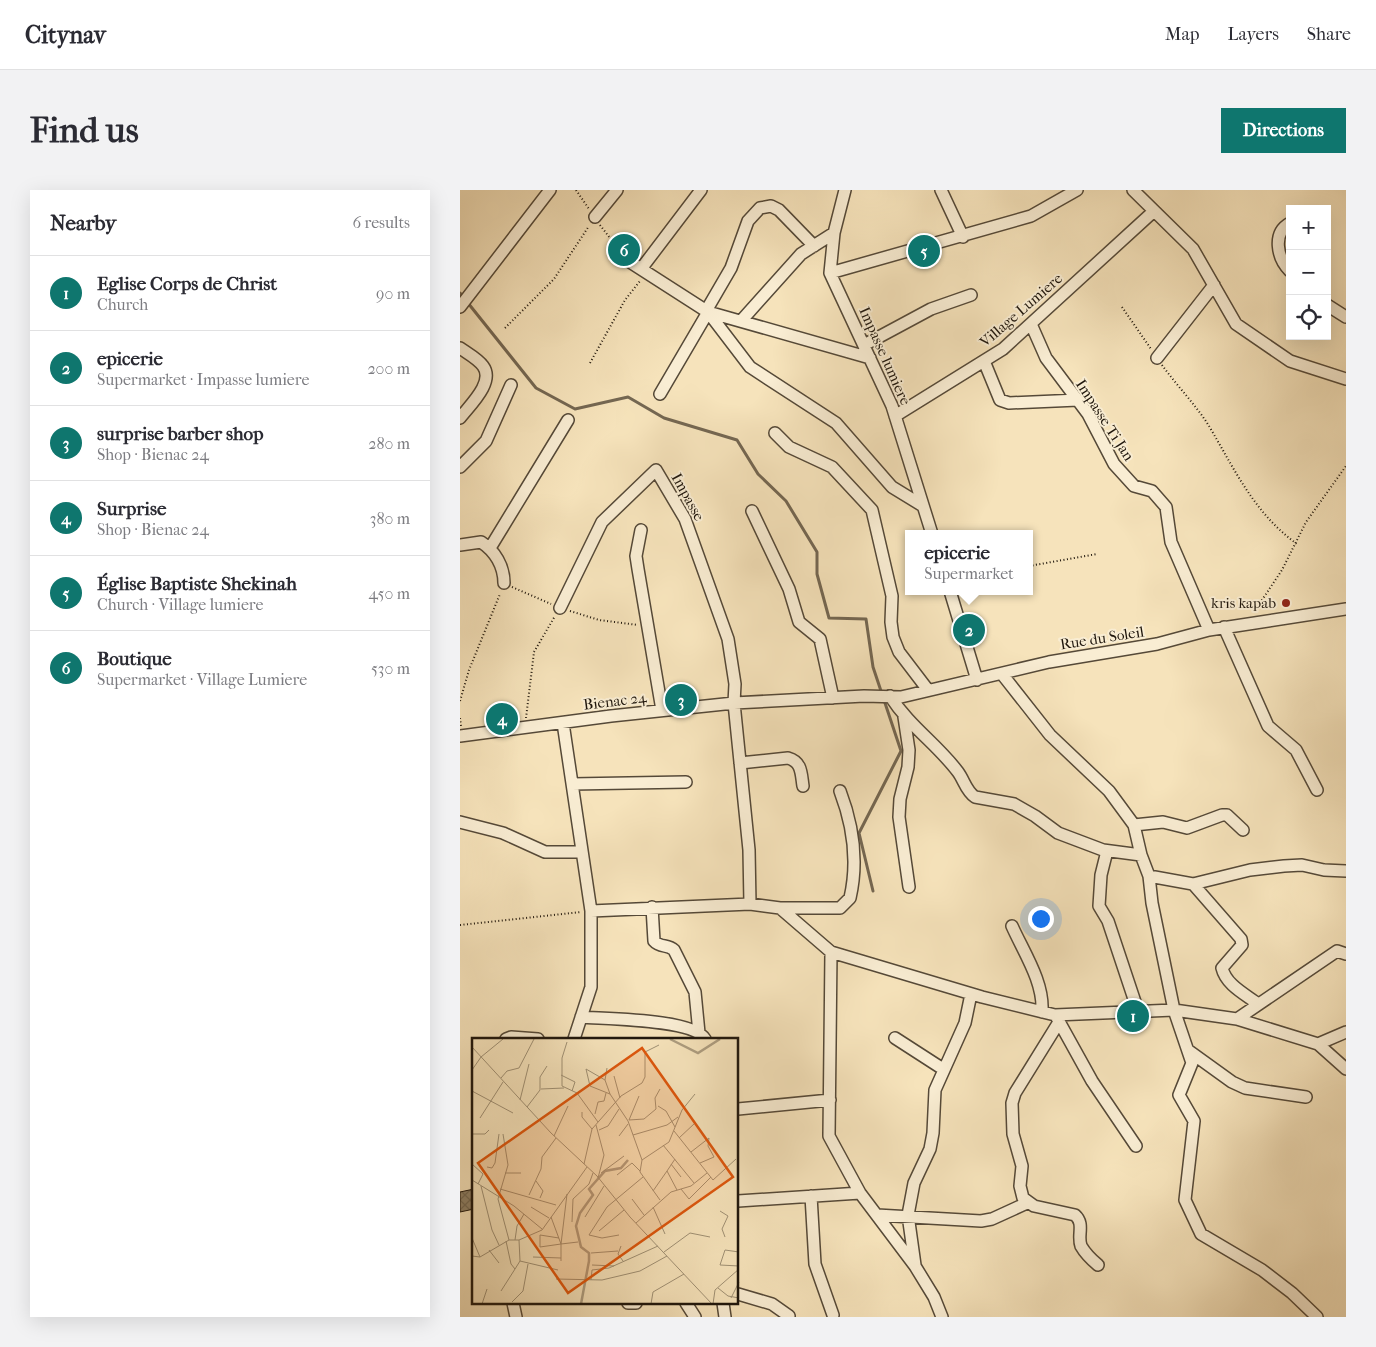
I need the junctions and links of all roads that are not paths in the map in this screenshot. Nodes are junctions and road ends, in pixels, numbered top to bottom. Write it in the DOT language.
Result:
graph roads {
  1 [pos="550,190"];
  2 [pos="617,190"];
  3 [pos="701,190"];
  4 [pos="845,190"];
  5 [pos="941,190"];
  6 [pos="1077,190"];
  7 [pos="1134,190"];
  8 [pos="1154,211"];
  9 [pos="595,217"];
  10 [pos="1286,225"];
  11 [pos="834,233"];
  12 [pos="962,237"];
  13 [pos="814,246"];
  14 [pos="627,260"];
  15 [pos="1286,263"];
  16 [pos="641,269"];
  17 [pos="830,273"];
  18 [pos="1214,285"];
  19 [pos="971,295"];
  20 [pos="460,307"];
  21 [pos="1331,308"];
  22 [pos="707,312"];
  23 [pos="1346,317"];
  24 [pos="741,322"];
  25 [pos="1030,324"];
  26 [pos="864,345"];
  27 [pos="460,348"];
  28 [pos="870,358"];
  29 [pos="1157,358"];
  30 [pos="984,361"];
  31 [pos="1346,379"];
  32 [pos="511,385"];
  33 [pos="660,394"];
  34 [pos="1078,400"];
  35 [pos="895,416"];
  36 [pos="460,418"];
  37 [pos="568,420"];
  38 [pos="775,433"];
  39 [pos="460,467"];
  40 [pos="923,506"];
  41 [pos="752,511"];
  42 [pos="641,530"];
  43 [pos="931,530"];
  44 [pos="460,545"];
  45 [pos="490,548"];
  46 [pos="504,583"];
  47 [pos="951,595"];
  48 [pos="560,608"];
  49 [pos="1346,609"];
  50 [pos="1224,627"];
  51 [pos="1208,630"];
  52 [pos="1002,674"];
  53 [pos="977,680"];
  54 [pos="928,690"];
  55 [pos="864,696"];
  56 [pos="896,696"];
  57 [pos="833,698"];
  58 [pos="734,703"];
  59 [pos="662,710"];
  60 [pos="904,717"];
  61 [pos="563,723"];
  62 [pos="460,736"];
  63 [pos="740,763"];
  64 [pos="686,782"];
  65 [pos="572,784"];
  66 [pos="803,786"];
  67 [pos="1317,790"];
  68 [pos="840,791"];
  69 [pos="460,822"];
  70 [pos="1134,825"];
  71 [pos="1243,830"];
  72 [pos="1107,851"];
  73 [pos="582,852"];
  74 [pos="1141,855"];
  75 [pos="1346,871"];
  76 [pos="1149,876"];
  77 [pos="1194,884"];
  78 [pos="909,887"];
  79 [pos="750,904"];
  80 [pos="652,907"];
  81 [pos="780,908"];
  82 [pos="591,910"];
  83 [pos="1012,926"];
  84 [pos="831,952"];
  85 [pos="1346,954"];
  86 [pos="972,994"];
  87 [pos="1258,1004"];
  88 [pos="1174,1010"];
  89 [pos="1138,1011"];
  90 [pos="1042,1012"];
  91 [pos="582,1017"];
  92 [pos="1057,1018"];
  93 [pos="1237,1019"];
  94 [pos="1346,1032"];
  95 [pos="702,1036"];
  96 [pos="575,1038"];
  97 [pos="895,1038"];
  98 [pos="1318,1044"];
  99 [pos="1189,1052"];
  100 [pos="943,1069"];
  101 [pos="1346,1069"];
  102 [pos="1306,1097"];
  103 [pos="830,1100"];
  104 [pos="739,1110"];
  105 [pos="1136,1146"];
  106 [pos="860,1193"];
  107 [pos="811,1196"];
  108 [pos="739,1202"];
  109 [pos="1027,1202"];
  110 [pos="877,1215"];
  111 [pos="908,1215"];
  112 [pos="1098,1265"];
  113 [pos="916,1266"];
  114 [pos="739,1294"];
  115 [pos="513,1304"];
  116 [pos="687,1304"];
  117 [pos="723,1304"];
  118 [pos="832,1315"];
  119 [pos="789,1316"];
  120 [pos="516,1317"];
  121 [pos="695,1317"];
  122 [pos="725,1317"];
  123 [pos="942,1317"];
  124 [pos="1318,1317"];
  1 -- 20 [label="street"];
  2 -- 9 [label="street"];
  3 -- 16 [label="street"];
  4 -- 11 [label="street"];
  5 -- 12 [label="street"];
  6 -- 12 [label="street"];
  7 -- 8 [label="street"];
  8 -- 18 [label="street"];
  8 -- 25 [label="street, Village Lumiere"];
  10 -- 15 [label="street"];
  11 -- 13 [label="street"];
  11 -- 17 [label="street"];
  12 -- 17 [label="street"];
  13 -- 22 [label="street"];
  13 -- 24 [label="street"];
  14 -- 16 [label="street"];
  16 -- 22 [label="street"];
  17 -- 26 [label="street, Impasse lumiere"];
  18 -- 29 [label="street"];
  18 -- 31 [label="street"];
  19 -- 26 [label="street"];
  21 -- 23 [label="street"];
  22 -- 24 [label="street"];
  22 -- 33 [label="street"];
  22 -- 40 [label="street"];
  24 -- 28 [label="street"];
  25 -- 30 [label="street, Village Lumiere"];
  25 -- 34 [label="street, Impasse Ti Jan"];
  26 -- 28 [label="street, Impasse lumiere"];
  27 -- 36 [label="street"];
  28 -- 35 [label="street, Impasse lumiere"];
  30 -- 34 [label="street"];
  30 -- 35 [label="street, Village Lumiere"];
  32 -- 39 [label="street"];
  34 -- 51 [label="street, Impasse Ti Jan"];
  35 -- 40 [label="street, Impasse lumiere"];
  37 -- 45 [label="street"];
  38 -- 54 [label="street"];
  40 -- 43 [label="street, Impasse lumiere"];
  41 -- 57 [label="street"];
  42 -- 59 [label="street"];
  44 -- 45 [label="street"];
  45 -- 46 [label="street"];
  47 -- 53 [label="street"];
  48 -- 58 [label="street, Impasse"];
  49 -- 50 [label="street, Rue du Soleil"];
  50 -- 51 [label="street, Rue du Soleil"];
  50 -- 67 [label="street"];
  51 -- 52 [label="street, Rue du Soleil"];
  52 -- 53 [label="street, Rue du Soleil"];
  52 -- 70 [label="street"];
  53 -- 54 [label="street, Rue du Soleil"];
  54 -- 56 [label="street, Rue du Soleil"];
  55 -- 56 [label="street, Rue du Soleil"];
  55 -- 57 [label="street, Bienac 24"];
  56 -- 60 [label="street"];
  57 -- 58 [label="street, Bienac 24"];
  58 -- 59 [label="street, Bienac 24"];
  58 -- 63 [label="street"];
  59 -- 61 [label="street, Bienac 24"];
  60 -- 72 [label="street"];
  60 -- 78 [label="street"];
  61 -- 62 [label="street, Bienac 24"];
  61 -- 65 [label="street"];
  63 -- 66 [label="street"];
  63 -- 79 [label="street"];
  64 -- 65 [label="street"];
  65 -- 73 [label="street"];
  68 -- 81 [label="street"];
  69 -- 73 [label="street"];
  70 -- 71 [label="street"];
  70 -- 74 [label="street"];
  72 -- 74 [label="street"];
  72 -- 89 [label="street"];
  73 -- 82 [label="street"];
  74 -- 76 [label="street"];
  75 -- 77 [label="street"];
  76 -- 77 [label="street"];
  76 -- 88 [label="street"];
  77 -- 87 [label="street"];
  79 -- 80 [label="street"];
  79 -- 81 [label="street"];
  80 -- 82 [label="street"];
  80 -- 95 [label="street"];
  81 -- 84 [label="street"];
  82 -- 91 [label="street"];
  83 -- 90 [label="street"];
  84 -- 86 [label="street"];
  84 -- 103 [label="street"];
  85 -- 87 [label="street"];
  86 -- 90 [label="street"];
  86 -- 100 [label="street"];
  87 -- 93 [label="street"];
  88 -- 89 [label="street"];
  88 -- 93 [label="street"];
  88 -- 99 [label="street"];
  89 -- 92 [label="street"];
  90 -- 92 [label="street"];
  91 -- 95 [label="street"];
  91 -- 96 [label="street"];
  92 -- 105 [label="street"];
  92 -- 109 [label="street"];
  93 -- 98 [label="street"];
  94 -- 98 [label="street"];
  97 -- 100 [label="street"];
  98 -- 101 [label="street"];
  99 -- 102 [label="street"];
  99 -- 124 [label="street"];
  100 -- 111 [label="street"];
  103 -- 104 [label="street"];
  103 -- 106 [label="street"];
  106 -- 107 [label="street"];
  106 -- 110 [label="street"];
  107 -- 108 [label="street"];
  107 -- 118 [label="street"];
  109 -- 111 [label="street"];
  109 -- 112 [label="street"];
  110 -- 111 [label="street"];
  110 -- 113 [label="street"];
  111 -- 113 [label="street"];
  113 -- 123 [label="street"];
  114 -- 119 [label="street"];
  115 -- 120 [label="street"];
  116 -- 121 [label="street"];
  117 -- 122 [label="street"];
}
